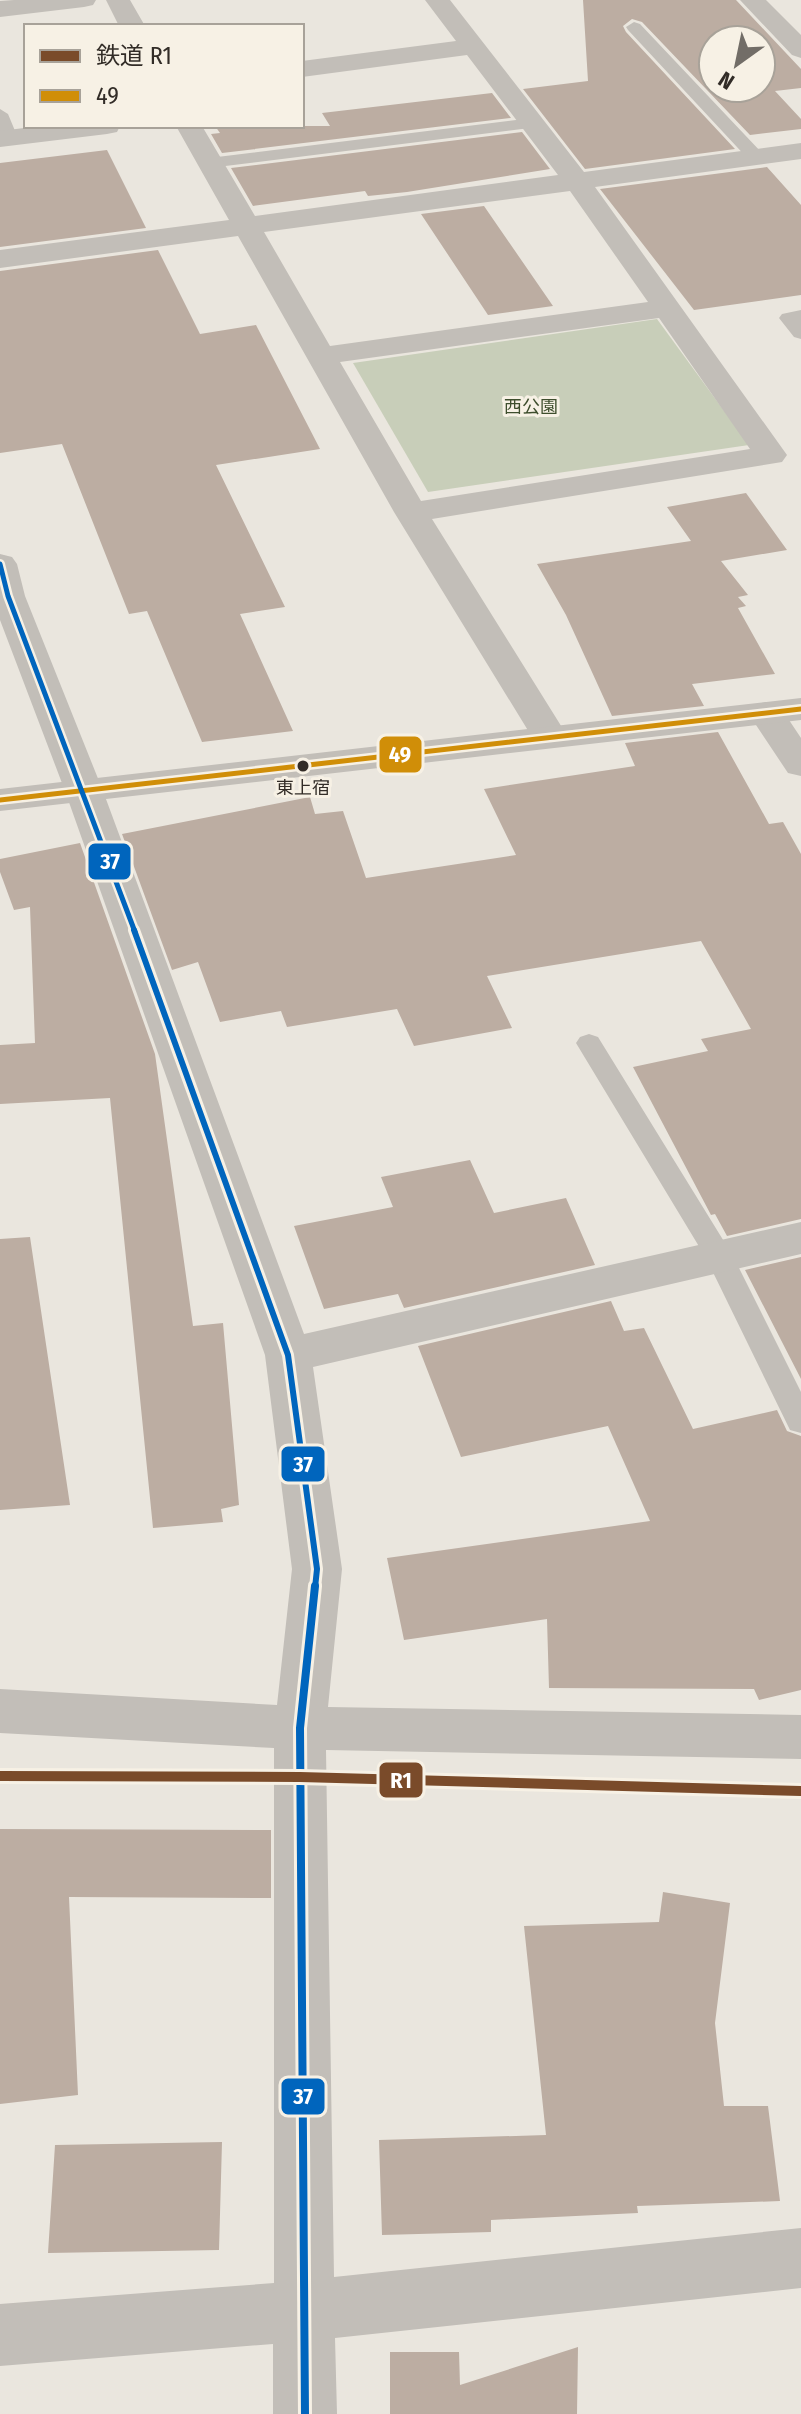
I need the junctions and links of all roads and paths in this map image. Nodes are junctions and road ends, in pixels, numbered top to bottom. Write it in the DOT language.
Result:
graph roads {
  1 [pos="84,0"];
  2 [pos="118,0"];
  3 [pos="437,0"];
  4 [pos="752,0"];
  5 [pos="10,6"];
  6 [pos="131,24"];
  7 [pos="634,27"];
  8 [pos="472,47"];
  9 [pos="801,50"];
  10 [pos="304,69"];
  11 [pos="532,123"];
  12 [pos="55,128"];
  13 [pos="190,128"];
  14 [pos="3,130"];
  15 [pos="801,151"];
  16 [pos="756,157"];
  17 [pos="209,163"];
  18 [pos="577,181"];
  19 [pos="245,225"];
  20 [pos="0,259"];
  21 [pos="667,308"];
  22 [pos="801,316"];
  23 [pos="801,333"];
  24 [pos="321,356"];
  25 [pos="411,512"];
  26 [pos="3,586"];
  27 [pos="784,711"];
  28 [pos="550,737"];
  29 [pos="801,765"];
  30 [pos="84,791"];
  31 [pos="0,800"];
  32 [pos="589,1043"];
  33 [pos="801,1238"];
  34 [pos="719,1256"];
  35 [pos="288,1355"];
  36 [pos="801,1422"];
  37 [pos="0,1711"];
  38 [pos="300,1728"];
  39 [pos="801,1737"];
  40 [pos="801,2258"];
  41 [pos="302,2311"];
  42 [pos="0,2335"];
  43 [pos="305,2414"];
  1 -- 5 [label="street"];
  2 -- 6 [label="street"];
  3 -- 8 [label="street"];
  4 -- 9 [label="street"];
  7 -- 16 [label="lane"];
  8 -- 10 [label="street"];
  8 -- 11 [label="street"];
  11 -- 17 [label="lane"];
  11 -- 18 [label="street"];
  12 -- 14 [label="street"];
  13 -- 17 [label="street"];
  15 -- 16 [label="street"];
  16 -- 18 [label="street"];
  17 -- 19 [label="street"];
  18 -- 19 [label="street"];
  18 -- 21 [label="street"];
  19 -- 20 [label="street"];
  19 -- 24 [label="street"];
  21 -- 24 [label="street"];
  21 -- 25 [label="street"];
  22 -- 23 [label="lane"];
  24 -- 25 [label="street"];
  25 -- 28 [label="street"];
  26 -- 30 [label="street"];
  27 -- 28 [label="street"];
  27 -- 29 [label="street"];
  28 -- 30 [label="street"];
  30 -- 31 [label="street"];
  30 -- 35 [label="street"];
  32 -- 34 [label="lane"];
  33 -- 34 [label="street"];
  34 -- 35 [label="street"];
  34 -- 36 [label="lane"];
  35 -- 38 [label="street"];
  37 -- 38 [label="street"];
  38 -- 39 [label="street"];
  38 -- 41 [label="street"];
  40 -- 41 [label="street"];
  41 -- 42 [label="street"];
  41 -- 43 [label="street"];
}
